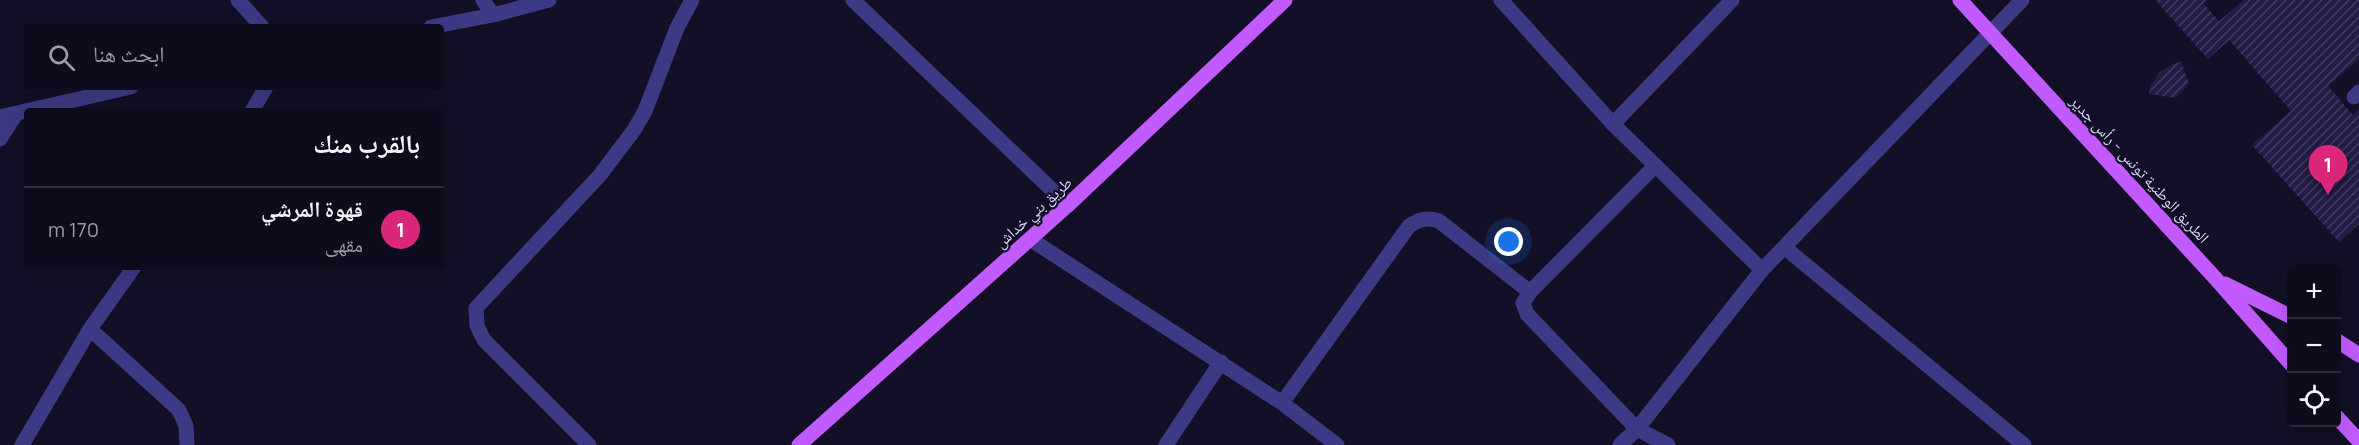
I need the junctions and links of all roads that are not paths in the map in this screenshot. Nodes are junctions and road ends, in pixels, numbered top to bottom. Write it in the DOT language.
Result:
graph roads {
  1 [pos="238,0"];
  2 [pos="483,0"];
  3 [pos="549,0"];
  4 [pos="692,0"];
  5 [pos="853,0"];
  6 [pos="1285,0"];
  7 [pos="1501,0"];
  8 [pos="1732,0"];
  9 [pos="1960,0"];
  10 [pos="2022,0"];
  11 [pos="493,15"];
  12 [pos="259,24"];
  13 [pos="444,24"];
  14 [pos="1990,33"];
  15 [pos="118,90"];
  16 [pos="264,90"];
  17 [pos="42,108"];
  18 [pos="254,108"];
  19 [pos="24,112"];
  20 [pos="16,114"];
  21 [pos="0,117"];
  22 [pos="1613,124"];
  23 [pos="0,139"];
  24 [pos="1655,166"];
  25 [pos="1068,205"];
  26 [pos="1030,239"];
  27 [pos="1784,247"];
  28 [pos="132,270"];
  29 [pos="1762,270"];
  30 [pos="2216,279"];
  31 [pos="1530,292"];
  32 [pos="2287,315"];
  33 [pos="90,329"];
  34 [pos="2341,343"];
  35 [pos="2359,355"];
  36 [pos="2287,359"];
  37 [pos="1221,362"];
  38 [pos="1282,403"];
  39 [pos="2341,421"];
  40 [pos="1636,429"];
  41 [pos="2359,441"];
  42 [pos="2020,444"];
  43 [pos="22,445"];
  44 [pos="187,445"];
  45 [pos="589,445"];
  46 [pos="799,445"];
  47 [pos="1166,445"];
  48 [pos="1337,445"];
  49 [pos="1620,445"];
  50 [pos="1668,445"];
  1 -- 12 [label="street"];
  2 -- 11 [label="street"];
  3 -- 11 [label="street"];
  4 -- 45 [label="street"];
  5 -- 25 [label="street"];
  6 -- 25 [label="main road, طريق بني خداش"];
  7 -- 22 [label="street"];
  8 -- 22 [label="street"];
  9 -- 14 [label="main road, الطريق الوطنية تونس - رأس جدير"];
  10 -- 14 [label="street"];
  11 -- 13 [label="street"];
  14 -- 27 [label="street"];
  14 -- 30 [label="main road, الطريق الوطنية تونس - رأس جدير"];
  15 -- 17 [label="street"];
  16 -- 18 [label="street"];
  19 -- 20 [label="street"];
  20 -- 21 [label="street"];
  20 -- 23 [label="street"];
  22 -- 24 [label="street"];
  24 -- 29 [label="street"];
  24 -- 31 [label="street"];
  25 -- 26 [label="main road, طريق بني خداش"];
  26 -- 37 [label="street"];
  26 -- 46 [label="main road, طريق بني خداش"];
  27 -- 29 [label="street"];
  27 -- 42 [label="street"];
  28 -- 33 [label="street"];
  29 -- 40 [label="street"];
  30 -- 32 [label="main road"];
  30 -- 36 [label="main road, الطريق الوطنية تونس - رأس جدير"];
  31 -- 38 [label="street"];
  31 -- 40 [label="street"];
  33 -- 43 [label="street"];
  33 -- 44 [label="street"];
  34 -- 35 [label="main road"];
  37 -- 38 [label="street"];
  37 -- 47 [label="street"];
  38 -- 48 [label="street"];
  39 -- 41 [label="main road"];
  40 -- 49 [label="street"];
  40 -- 50 [label="street"];
}
